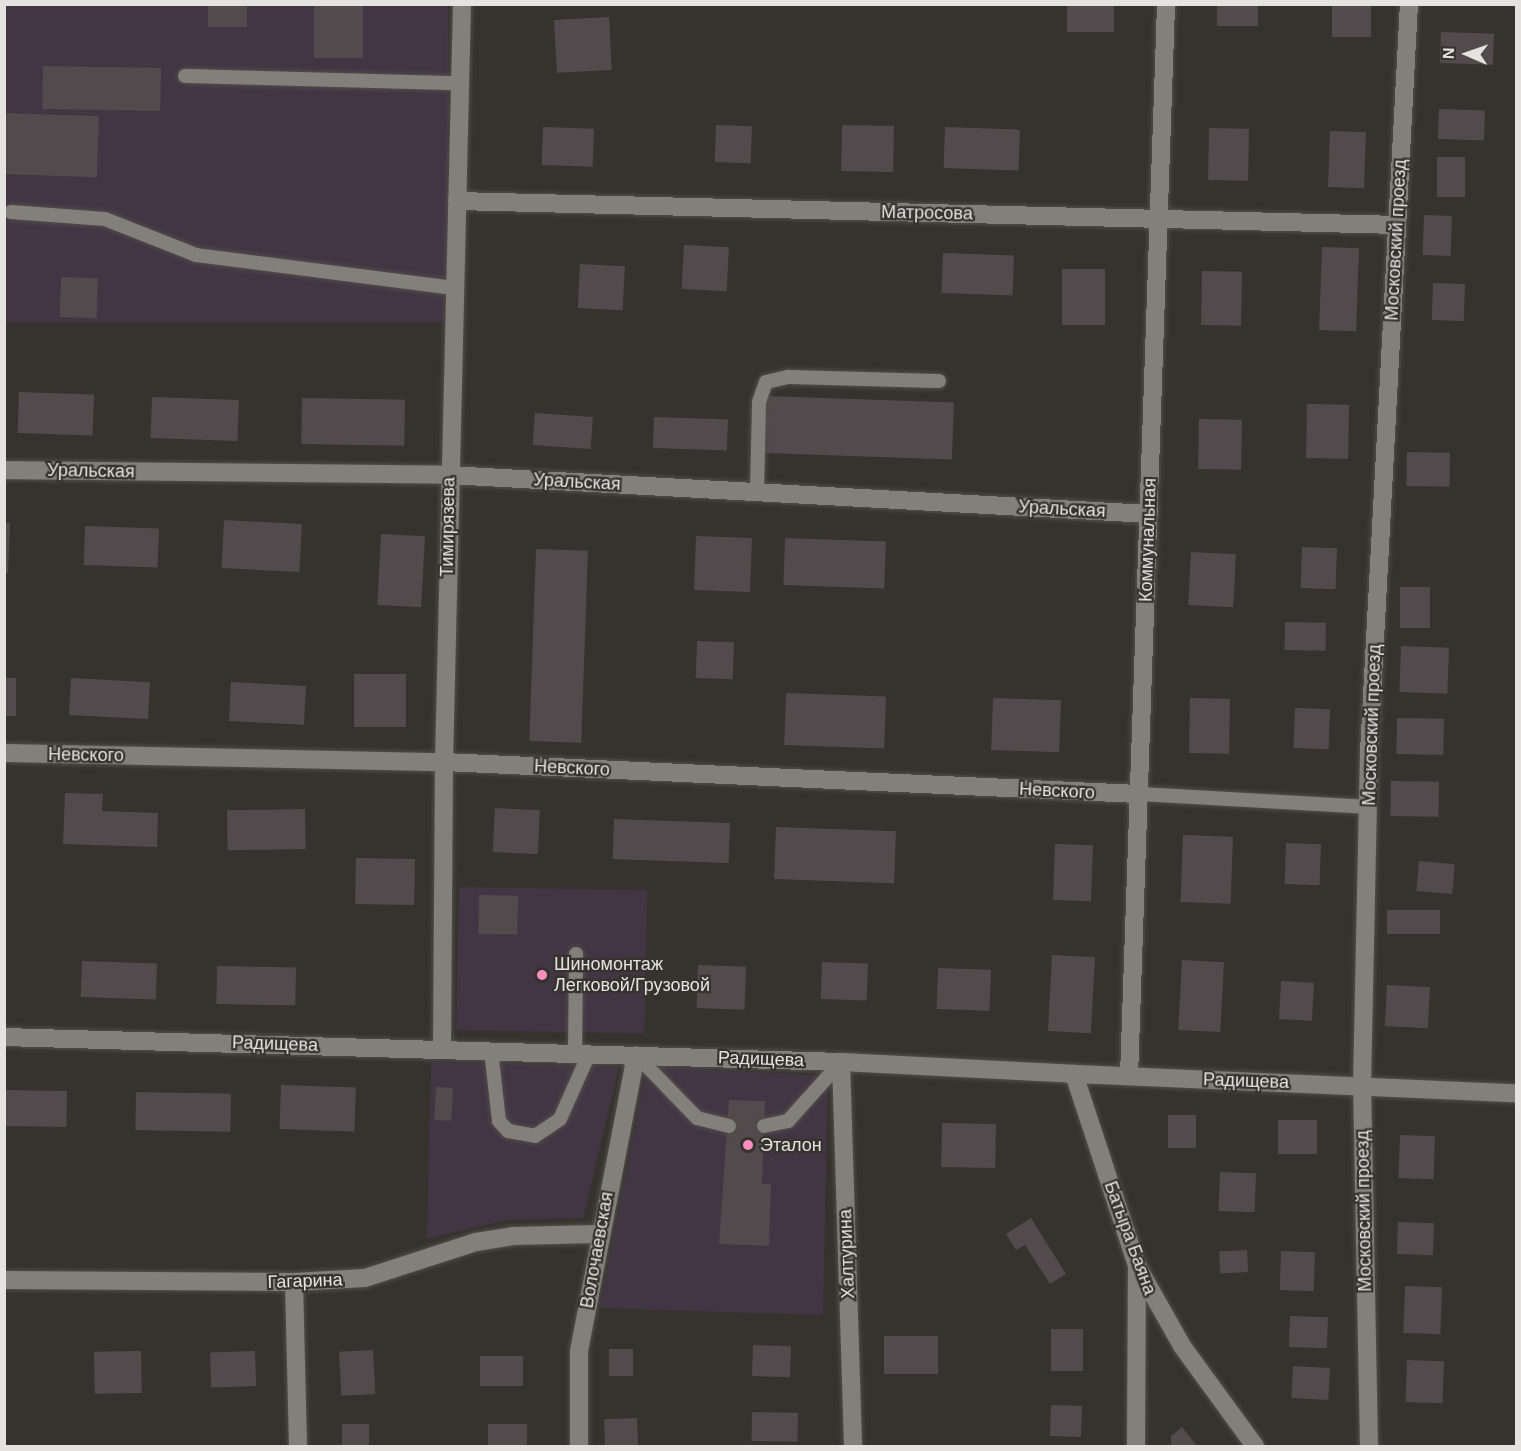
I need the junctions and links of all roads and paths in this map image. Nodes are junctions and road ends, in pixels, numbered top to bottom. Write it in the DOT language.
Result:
graph roads {
  1 [pos="462,4"];
  2 [pos="1166,4"];
  3 [pos="1409,4"];
  4 [pos="185,76"];
  5 [pos="460,83"];
  6 [pos="457,201"];
  7 [pos="11,212"];
  8 [pos="1158,219"];
  9 [pos="1397,225"];
  10 [pos="455,288"];
  11 [pos="939,381"];
  12 [pos="4,470"];
  13 [pos="449,475"];
  14 [pos="757,492"];
  15 [pos="1149,514"];
  16 [pos="4,753"];
  17 [pos="444,762"];
  18 [pos="1138,794"];
  19 [pos="1368,807"];
  20 [pos="576,954"];
  21 [pos="4,1037"];
  22 [pos="442,1049"];
  23 [pos="491,1050"];
  24 [pos="582,1053"];
  25 [pos="636,1055"];
  26 [pos="841,1062"];
  27 [pos="1074,1074"];
  28 [pos="1129,1076"];
  29 [pos="1362,1086"];
  30 [pos="1516,1093"];
  31 [pos="729,1125"];
  32 [pos="764,1126"];
  33 [pos="598,1234"];
  34 [pos="1137,1266"];
  35 [pos="4,1280"];
  36 [pos="294,1282"];
  37 [pos="298,1446"];
  38 [pos="579,1446"];
  39 [pos="853,1446"];
  40 [pos="1136,1446"];
  41 [pos="1256,1446"];
  42 [pos="1370,1446"];
  1 -- 5 [label="street, Тимирязева"];
  2 -- 8 [label="street, Коммунальная"];
  3 -- 9 [label="street, Московский проезд"];
  4 -- 5 [label="lane"];
  5 -- 6 [label="street, Тимирязева"];
  6 -- 8 [label="street, Матросова"];
  6 -- 10 [label="street, Тимирязева"];
  7 -- 10 [label="lane"];
  8 -- 9 [label="street, Матросова"];
  8 -- 15 [label="street, Коммунальная"];
  9 -- 19 [label="street, Московский проезд"];
  10 -- 13 [label="street, Тимирязева"];
  11 -- 14 [label="lane"];
  12 -- 13 [label="street, Уральская"];
  13 -- 14 [label="street, Уральская"];
  13 -- 17 [label="street, Тимирязева"];
  14 -- 15 [label="street, Уральская"];
  15 -- 18 [label="street, Коммунальная"];
  16 -- 17 [label="street, Невского"];
  17 -- 18 [label="street, Невского"];
  17 -- 22 [label="street, Тимирязева"];
  18 -- 19 [label="lane"];
  18 -- 28 [label="street, Коммунальная"];
  19 -- 29 [label="street, Московский проезд"];
  20 -- 24 [label="lane"];
  21 -- 22 [label="street, Радищева"];
  22 -- 23 [label="street, Радищева"];
  23 -- 24 [label="street, Радищева"];
  23 -- 24 [label="lane"];
  24 -- 25 [label="street, Радищева"];
  25 -- 26 [label="street, Радищева"];
  25 -- 31 [label="lane"];
  25 -- 33 [label="street, Волочаевская"];
  26 -- 27 [label="street, Радищева"];
  26 -- 32 [label="lane"];
  26 -- 39 [label="street, Халтурина"];
  27 -- 28 [label="street, Радищева"];
  27 -- 34 [label="street, Батыра Баяна"];
  28 -- 29 [label="street, Радищева"];
  29 -- 30 [label="street, Радищева"];
  29 -- 42 [label="street, Московский проезд"];
  33 -- 36 [label="street, Гагарина"];
  33 -- 38 [label="street, Волочаевская"];
  34 -- 40 [label="street"];
  34 -- 41 [label="street, Батыра Баяна"];
  35 -- 36 [label="street, Гагарина"];
  36 -- 37 [label="street"];
}
